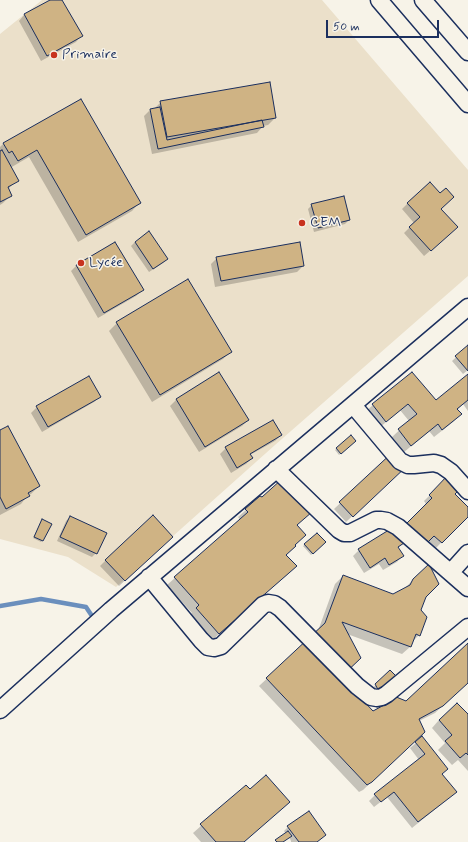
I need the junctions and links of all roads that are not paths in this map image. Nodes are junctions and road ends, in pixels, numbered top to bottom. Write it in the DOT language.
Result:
graph roads {
  1 [pos="379,0"];
  2 [pos="423,0"];
  3 [pos="468,52"];
  4 [pos="468,104"];
  5 [pos="468,307"];
  6 [pos="352,405"];
  7 [pos="276,469"];
  8 [pos="468,491"];
  9 [pos="468,553"];
  10 [pos="451,572"];
  11 [pos="149,578"];
  12 [pos="468,588"];
  13 [pos="468,627"];
  14 [pos="0,710"];
  1 -- 4 [label="street"];
  2 -- 3 [label="street"];
  5 -- 6 [label="street"];
  6 -- 7 [label="street"];
  6 -- 8 [label="street"];
  7 -- 10 [label="street"];
  7 -- 11 [label="street"];
  9 -- 10 [label="street"];
  10 -- 12 [label="street"];
  11 -- 13 [label="street"];
  11 -- 14 [label="street"];
}
